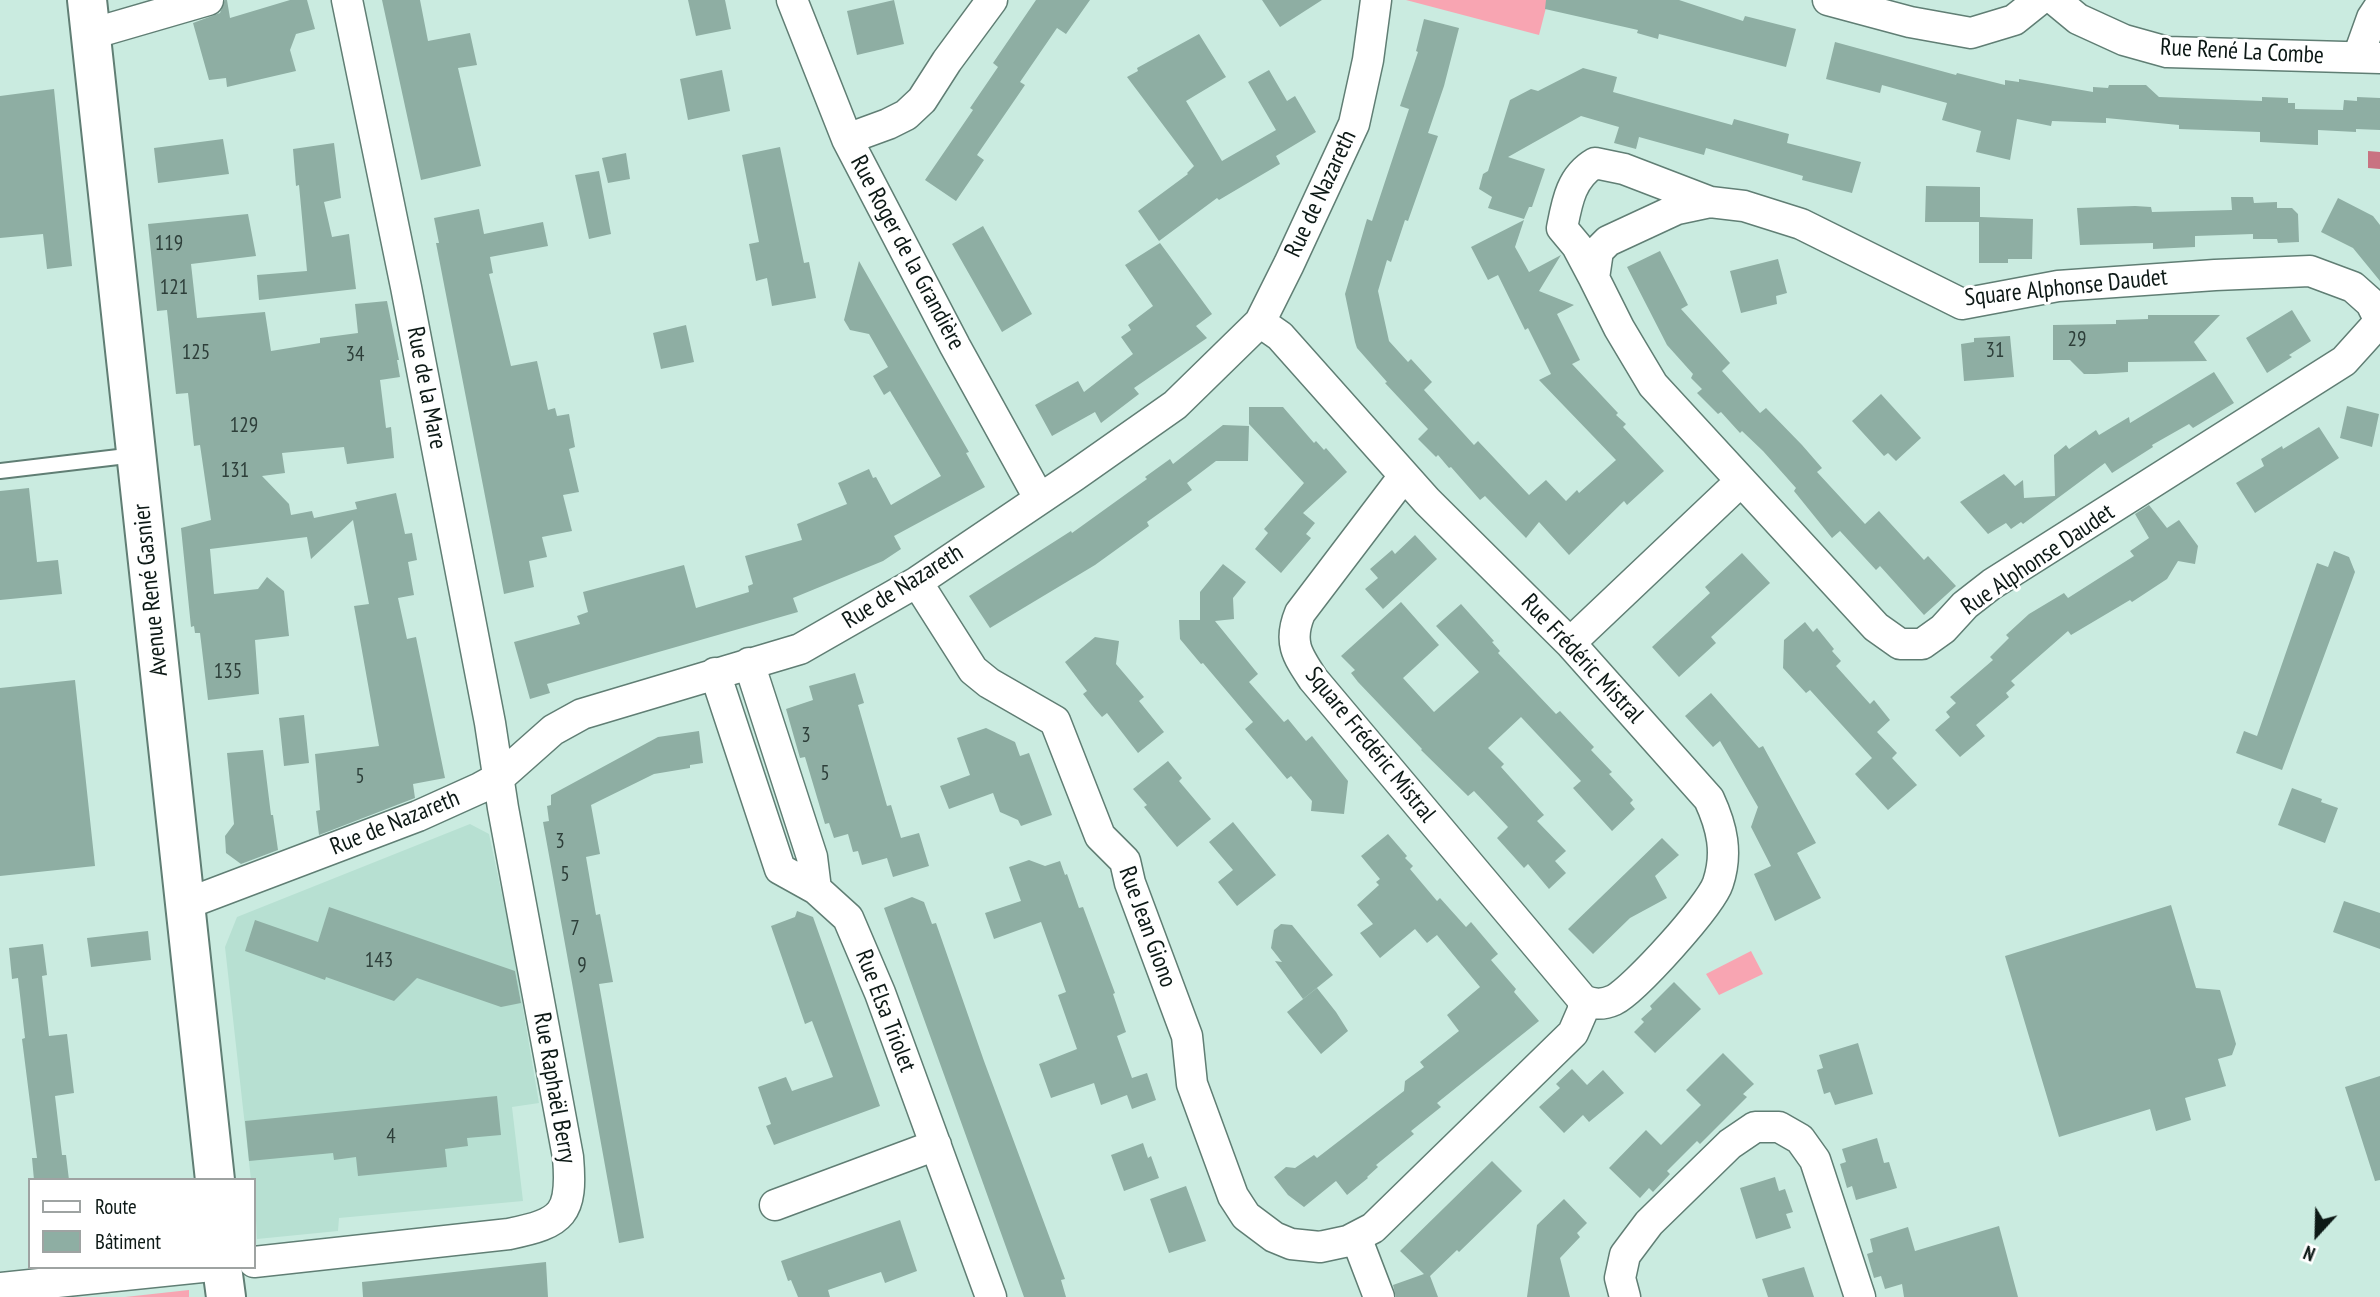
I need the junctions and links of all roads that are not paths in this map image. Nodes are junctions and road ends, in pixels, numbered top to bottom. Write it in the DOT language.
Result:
graph roads {
  1 [pos="208,0"];
  2 [pos="347,0"];
  3 [pos="792,0"];
  4 [pos="992,0"];
  5 [pos="1376,0"];
  6 [pos="1828,0"];
  7 [pos="2039,0"];
  8 [pos="2055,0"];
  9 [pos="2380,6"];
  10 [pos="89,17"];
  11 [pos="2369,57"];
  12 [pos="847,139"];
  13 [pos="1710,202"];
  14 [pos="1594,278"];
  15 [pos="1261,321"];
  16 [pos="2380,321"];
  17 [pos="136,455"];
  18 [pos="0,471"];
  19 [pos="1404,476"];
  20 [pos="1741,481"];
  21 [pos="1040,498"];
  22 [pos="917,582"];
  23 [pos="1570,643"];
  24 [pos="749,663"];
  25 [pos="715,673"];
  26 [pos="500,777"];
  27 [pos="817,889"];
  28 [pos="186,904"];
  29 [pos="1583,1000"];
  30 [pos="936,1145"];
  31 [pos="215,1178"];
  32 [pos="775,1205"];
  33 [pos="1356,1237"];
  34 [pos="256,1262"];
  35 [pos="183,1269"];
  36 [pos="222,1269"];
  37 [pos="0,1288"];
  38 [pos="226,1297"];
  39 [pos="991,1297"];
  40 [pos="1378,1297"];
  41 [pos="1625,1297"];
  42 [pos="1860,1297"];
  1 -- 10 [label="street"];
  2 -- 26 [label="street, Rue de la Mare"];
  3 -- 12 [label="street, Rue Roger de la Grandière"];
  4 -- 12 [label="street"];
  5 -- 15 [label="street, Rue de Nazareth"];
  6 -- 7 [label="street"];
  8 -- 11 [label="street, Rue René La Combe"];
  9 -- 11 [label="street, Rue René La Combe"];
  10 -- 17 [label="main road, Avenue René Gasnier"];
  12 -- 21 [label="street, Rue Roger de la Grandière"];
  13 -- 14 [label="street, Square Alphonse Daudet"];
  13 -- 14 [label="street, Square Alphonse Daudet"];
  13 -- 16 [label="street, Square Alphonse Daudet"];
  14 -- 20 [label="street, Square Alphonse Daudet"];
  15 -- 19 [label="street, Rue Frédéric Mistral"];
  15 -- 21 [label="street, Rue de Nazareth"];
  16 -- 20 [label="street, Rue Alphonse Daudet"];
  17 -- 18 [label="lane"];
  17 -- 28 [label="main road, Avenue René Gasnier"];
  19 -- 23 [label="street, Rue Frédéric Mistral"];
  19 -- 29 [label="street, Square Frédéric Mistral"];
  20 -- 23 [label="street"];
  21 -- 22 [label="street, Rue de Nazareth"];
  22 -- 24 [label="street, Rue de Nazareth"];
  22 -- 33 [label="street, Rue Jean Giono"];
  23 -- 29 [label="street, Rue Frédéric Mistral"];
  24 -- 25 [label="street, Rue de Nazareth"];
  24 -- 27 [label="street"];
  25 -- 26 [label="street, Rue de Nazareth"];
  25 -- 27 [label="street, Rue Elsa Triolet"];
  26 -- 28 [label="street, Rue de Nazareth"];
  26 -- 34 [label="street, Rue Raphaël Berry"];
  27 -- 30 [label="street, Rue Elsa Triolet"];
  28 -- 31 [label="main road, Avenue René Gasnier"];
  29 -- 33 [label="street, Rue Jean Giono"];
  30 -- 32 [label="street"];
  30 -- 39 [label="street, Rue Elsa Triolet"];
  33 -- 40 [label="street"];
  35 -- 37 [label="street"];
  36 -- 38 [label="main road"];
  41 -- 42 [label="street"];
}
